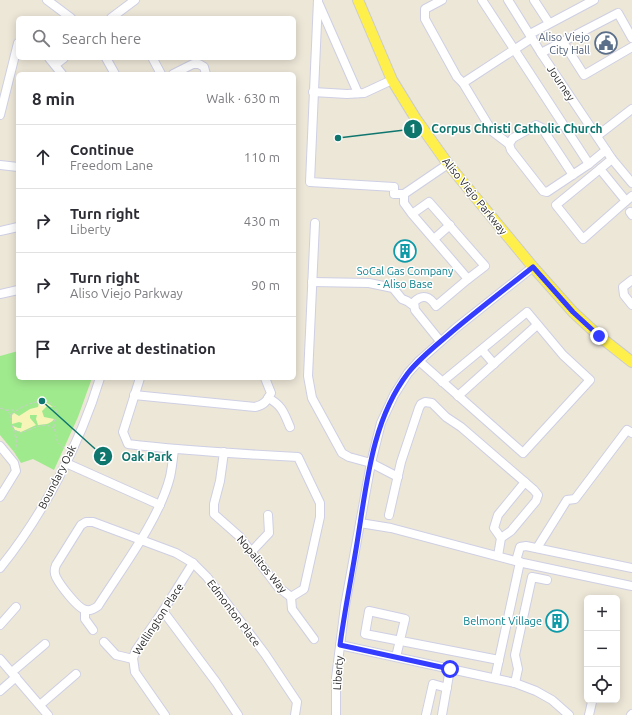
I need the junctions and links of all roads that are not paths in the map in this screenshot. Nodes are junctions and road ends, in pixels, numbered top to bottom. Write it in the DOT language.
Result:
graph roads {
  1 [pos="47,0"];
  2 [pos="135,0"];
  3 [pos="318,0"];
  4 [pos="358,0"];
  5 [pos="421,0"];
  6 [pos="442,0"];
  7 [pos="482,0"];
  8 [pos="508,0"];
  9 [pos="534,0"];
  10 [pos="594,0"];
  11 [pos="124,3"];
  12 [pos="580,4"];
  13 [pos="425,9"];
  14 [pos="68,16"];
  15 [pos="113,16"];
  16 [pos="549,23"];
  17 [pos="531,36"];
  18 [pos="632,38"];
  19 [pos="563,42"];
  20 [pos="632,47"];
  21 [pos="514,49"];
  22 [pos="16,51"];
  23 [pos="541,53"];
  24 [pos="51,60"];
  25 [pos="61,60"];
  26 [pos="107,60"];
  27 [pos="154,60"];
  28 [pos="200,61"];
  29 [pos="55,65"];
  30 [pos="60,72"];
  31 [pos="114,72"];
  32 [pos="160,72"];
  33 [pos="177,72"];
  34 [pos="205,72"];
  35 [pos="392,80"];
  36 [pos="464,83"];
  37 [pos="313,92"];
  38 [pos="358,93"];
  39 [pos="632,110"];
  40 [pos="0,115"];
  41 [pos="597,136"];
  42 [pos="509,144"];
  43 [pos="606,150"];
  44 [pos="612,159"];
  45 [pos="448,164"];
  46 [pos="589,164"];
  47 [pos="0,165"];
  48 [pos="16,167"];
  49 [pos="600,169"];
  50 [pos="573,175"];
  51 [pos="632,183"];
  52 [pos="404,194"];
  53 [pos="629,198"];
  54 [pos="412,214"];
  55 [pos="315,223"];
  56 [pos="450,225"];
  57 [pos="16,227"];
  58 [pos="0,231"];
  59 [pos="434,239"];
  60 [pos="533,267"];
  61 [pos="468,279"];
  62 [pos="632,280"];
  63 [pos="312,282"];
  64 [pos="16,290"];
  65 [pos="0,294"];
  66 [pos="410,303"];
  67 [pos="632,305"];
  68 [pos="537,325"];
  69 [pos="440,341"];
  70 [pos="482,350"];
  71 [pos="419,361"];
  72 [pos="632,362"];
  73 [pos="494,364"];
  74 [pos="99,380"];
  75 [pos="139,380"];
  76 [pos="266,380"];
  77 [pos="442,382"];
  78 [pos="134,395"];
  79 [pos="458,396"];
  80 [pos="267,400"];
  81 [pos="290,427"];
  82 [pos="632,433"];
  83 [pos="0,446"];
  84 [pos="174,449"];
  85 [pos="224,452"];
  86 [pos="66,462"];
  87 [pos="371,463"];
  88 [pos="398,477"];
  89 [pos="525,482"];
  90 [pos="0,497"];
  91 [pos="160,505"];
  92 [pos="268,515"];
  93 [pos="389,515"];
  94 [pos="360,522"];
  95 [pos="501,538"];
  96 [pos="141,540"];
  97 [pos="537,548"];
  98 [pos="252,551"];
  99 [pos="498,556"];
  100 [pos="518,561"];
  101 [pos="193,563"];
  102 [pos="0,568"];
  103 [pos="632,568"];
  104 [pos="547,580"];
  105 [pos="631,583"];
  106 [pos="291,597"];
  107 [pos="16,607"];
  108 [pos="85,610"];
  109 [pos="163,611"];
  110 [pos="0,625"];
  111 [pos="93,630"];
  112 [pos="314,639"];
  113 [pos="400,641"];
  114 [pos="104,642"];
  115 [pos="45,644"];
  116 [pos="340,645"];
  117 [pos="396,657"];
  118 [pos="0,659"];
  119 [pos="133,659"];
  120 [pos="499,660"];
  121 [pos="450,669"];
  122 [pos="76,674"];
  123 [pos="14,675"];
  124 [pos="495,678"];
  125 [pos="515,683"];
  126 [pos="447,688"];
  127 [pos="0,692"];
  128 [pos="592,703"];
  129 [pos="43,711"];
  130 [pos="165,715"];
  131 [pos="238,715"];
  132 [pos="295,715"];
  133 [pos="336,715"];
  134 [pos="426,715"];
  135 [pos="442,715"];
  136 [pos="569,715"];
  137 [pos="588,715"];
  1 -- 14 [label="street"];
  2 -- 11 [label="street"];
  3 -- 37 [label="street"];
  3 -- 38 [label="street"];
  4 -- 35 [label="main road, Aliso Viejo Parkway"];
  5 -- 13 [label="street"];
  6 -- 13 [label="street"];
  7 -- 21 [label="street"];
  8 -- 17 [label="street, Journey"];
  9 -- 16 [label="street"];
  10 -- 12 [label="street"];
  11 -- 15 [label="street"];
  12 -- 16 [label="street"];
  13 -- 36 [label="street"];
  16 -- 17 [label="street"];
  17 -- 21 [label="street"];
  17 -- 23 [label="street, Journey"];
  18 -- 19 [label="street"];
  19 -- 20 [label="street"];
  19 -- 23 [label="street"];
  21 -- 36 [label="street"];
  21 -- 46 [label="street"];
  22 -- 40 [label="street"];
  23 -- 41 [label="street, Journey"];
  24 -- 29 [label="street"];
  25 -- 29 [label="street"];
  26 -- 31 [label="street"];
  27 -- 32 [label="street"];
  28 -- 33 [label="street"];
  28 -- 34 [label="street"];
  29 -- 30 [label="street"];
  35 -- 38 [label="street"];
  35 -- 45 [label="main road, Aliso Viejo Parkway"];
  36 -- 42 [label="street"];
  37 -- 38 [label="street"];
  37 -- 52 [label="street"];
  39 -- 41 [label="street"];
  41 -- 43 [label="street, Journey"];
  42 -- 50 [label="street"];
  42 -- 50 [label="street"];
  43 -- 44 [label="street, Journey"];
  43 -- 46 [label="street"];
  44 -- 49 [label="street"];
  44 -- 51 [label="street, Journey"];
  45 -- 52 [label="street"];
  45 -- 60 [label="main road, Aliso Viejo Parkway"];
  46 -- 50 [label="street"];
  47 -- 48 [label="street"];
  49 -- 53 [label="street"];
  49 -- 53 [label="street"];
  52 -- 54 [label="street"];
  54 -- 56 [label="street"];
  54 -- 59 [label="street"];
  55 -- 63 [label="street"];
  56 -- 59 [label="street"];
  56 -- 61 [label="street"];
  57 -- 58 [label="street"];
  59 -- 61 [label="street"];
  60 -- 69 [label="street, Liberty"];
  60 -- 72 [label="main road, Aliso Viejo Parkway"];
  61 -- 66 [label="street"];
  62 -- 67 [label="street"];
  63 -- 66 [label="street"];
  63 -- 87 [label="street"];
  64 -- 65 [label="street"];
  66 -- 69 [label="street"];
  68 -- 70 [label="street"];
  68 -- 73 [label="street"];
  68 -- 79 [label="street"];
  69 -- 71 [label="street, Liberty"];
  70 -- 73 [label="street"];
  70 -- 77 [label="street"];
  71 -- 77 [label="street"];
  71 -- 87 [label="street, Liberty"];
  73 -- 79 [label="street"];
  74 -- 86 [label="street, Boundary Oak"];
  75 -- 78 [label="street"];
  76 -- 80 [label="street"];
  77 -- 79 [label="street"];
  78 -- 80 [label="street"];
  78 -- 84 [label="street"];
  80 -- 81 [label="street"];
  82 -- 97 [label="street"];
  83 -- 90 [label="street"];
  84 -- 85 [label="street"];
  84 -- 91 [label="street"];
  85 -- 98 [label="street, Nopalitos Way"];
  85 -- 106 [label="street, Nopalitos Way"];
  86 -- 91 [label="street"];
  86 -- 102 [label="street, Boundary Oak"];
  87 -- 88 [label="street"];
  87 -- 94 [label="street, Liberty"];
  88 -- 89 [label="street"];
  88 -- 93 [label="street"];
  89 -- 95 [label="street"];
  89 -- 95 [label="street"];
  91 -- 96 [label="street"];
  92 -- 98 [label="street"];
  94 -- 99 [label="street"];
  94 -- 116 [label="street, Liberty"];
  95 -- 99 [label="street"];
  96 -- 101 [label="street, Edmonton Place"];
  96 -- 108 [label="street"];
  96 -- 108 [label="street, Edmonton Place"];
  97 -- 100 [label="street"];
  97 -- 103 [label="street"];
  98 -- 106 [label="street, Nopalitos Way"];
  99 -- 100 [label="street"];
  100 -- 105 [label="street"];
  100 -- 120 [label="street"];
  101 -- 109 [label="street, Wellington Place"];
  101 -- 132 [label="street, Edmonton Place"];
  104 -- 125 [label="street"];
  106 -- 112 [label="street"];
  107 -- 110 [label="street"];
  108 -- 111 [label="street"];
  109 -- 119 [label="street, Wellington Place"];
  109 -- 131 [label="street"];
  113 -- 113 [label="street"];
  113 -- 117 [label="street"];
  113 -- 120 [label="street"];
  114 -- 119 [label="street"];
  115 -- 123 [label="street"];
  116 -- 117 [label="street"];
  116 -- 133 [label="street, Liberty"];
  117 -- 121 [label="street"];
  118 -- 123 [label="street"];
  119 -- 130 [label="street, Wellington Place"];
  120 -- 124 [label="street"];
  121 -- 124 [label="street"];
  121 -- 126 [label="street"];
  122 -- 129 [label="street"];
  123 -- 127 [label="street"];
  123 -- 129 [label="street"];
  124 -- 125 [label="street"];
  125 -- 136 [label="street"];
  126 -- 134 [label="street"];
  126 -- 135 [label="street"];
  128 -- 137 [label="street"];
}
